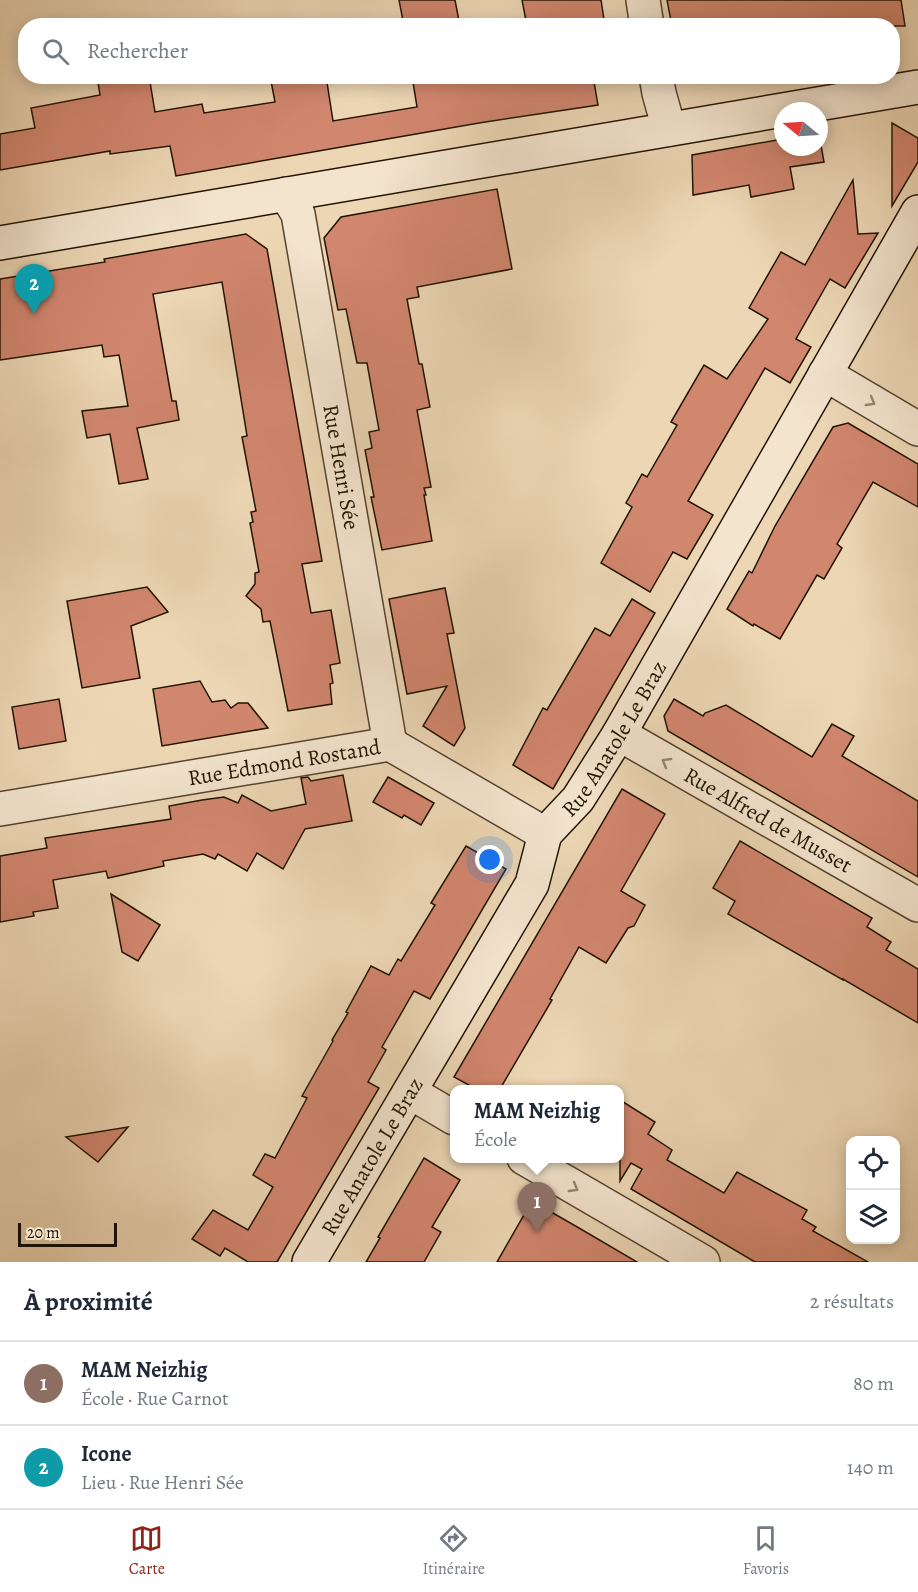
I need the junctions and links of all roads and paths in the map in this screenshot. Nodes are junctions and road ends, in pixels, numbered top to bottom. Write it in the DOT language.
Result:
graph roads {
  1 [pos="643,0"];
  2 [pos="646,18"];
  3 [pos="657,84"];
  4 [pos="918,87"];
  5 [pos="669,129"];
  6 [pos="286,194"];
  7 [pos="918,212"];
  8 [pos="0,243"];
  9 [pos="825,374"];
  10 [pos="918,429"];
  11 [pos="619,734"];
  12 [pos="390,744"];
  13 [pos="0,809"];
  14 [pos="545,834"];
  15 [pos="918,905"];
  16 [pos="410,1092"];
  17 [pos="450,1117"];
  18 [pos="533,1163"];
  19 [pos="309,1262"];
  20 [pos="703,1262"];
  1 -- 2 [label="street"];
  3 -- 5 [label="street"];
  4 -- 5 [label="street"];
  5 -- 6 [label="street"];
  6 -- 8 [label="street"];
  6 -- 12 [label="street, Rue Henri Sée"];
  7 -- 9 [label="street, Rue Anatole Le Braz"];
  9 -- 10 [label="street, one-way"];
  9 -- 11 [label="street, Rue Anatole Le Braz"];
  11 -- 14 [label="street, Rue Anatole Le Braz"];
  15 -- 11 [label="street, Rue Alfred de Musset, one-way"];
  12 -- 13 [label="street, Rue Edmond Rostand"];
  12 -- 14 [label="street, Rue Edmond Rostand"];
  14 -- 16 [label="street, Rue Anatole Le Braz"];
  16 -- 17 [label="street"];
  16 -- 19 [label="street, Rue Anatole Le Braz"];
  18 -- 20 [label="street, one-way"];
}
